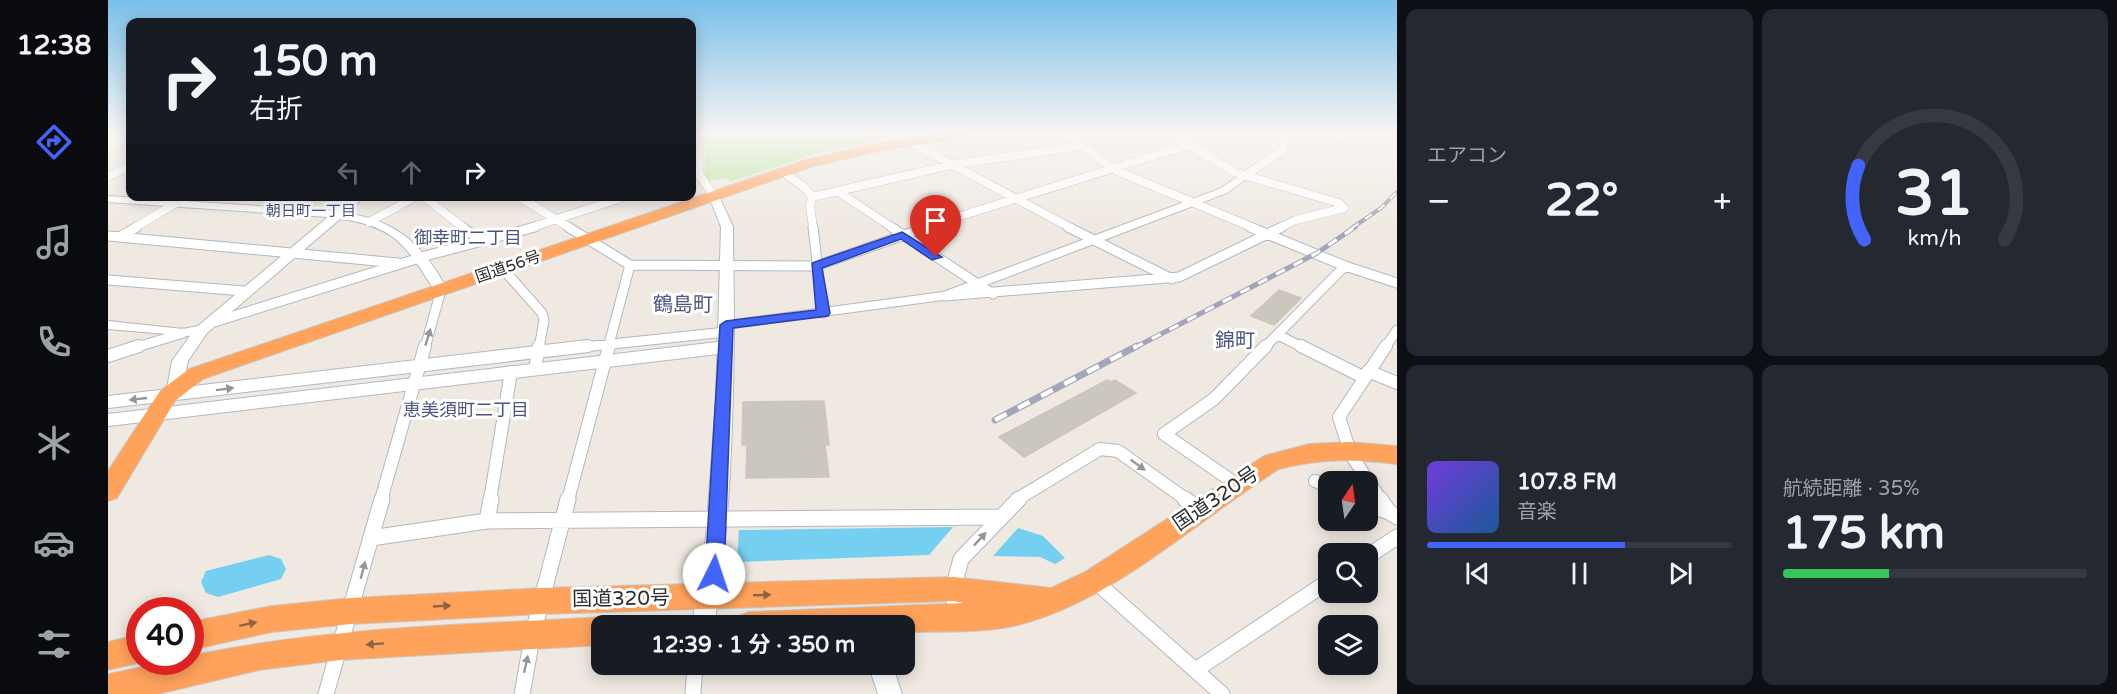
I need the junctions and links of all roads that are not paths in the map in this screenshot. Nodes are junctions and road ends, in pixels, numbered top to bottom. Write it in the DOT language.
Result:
graph roads {
  1 [pos="804,165"];
  2 [pos="949,165"];
  3 [pos="951,165"];
  4 [pos="1108,165"];
  5 [pos="1121,165"];
  6 [pos="1227,165"];
  7 [pos="1260,165"];
  8 [pos="108,168"];
  9 [pos="126,168"];
  10 [pos="1112,168"];
  11 [pos="126,169"];
  12 [pos="783,172"];
  13 [pos="1245,175"];
  14 [pos="696,176"];
  15 [pos="108,177"];
  16 [pos="837,191"];
  17 [pos="714,196"];
  18 [pos="812,197"];
  19 [pos="108,198"];
  20 [pos="126,199"];
  21 [pos="1015,200"];
  22 [pos="149,201"];
  23 [pos="180,201"];
  24 [pos="354,201"];
  25 [pos="408,201"];
  26 [pos="429,201"];
  27 [pos="527,201"];
  28 [pos="610,201"];
  29 [pos="1193,202"];
  30 [pos="177,203"];
  31 [pos="338,215"];
  32 [pos="560,220"];
  33 [pos="369,222"];
  34 [pos="1270,234"];
  35 [pos="902,235"];
  36 [pos="108,236"];
  37 [pos="119,237"];
  38 [pos="590,238"];
  39 [pos="1092,239"];
  40 [pos="481,241"];
  41 [pos="108,243"];
  42 [pos="294,251"];
  43 [pos="423,257"];
  44 [pos="404,263"];
  45 [pos="630,265"];
  46 [pos="728,265"];
  47 [pos="816,266"];
  48 [pos="1345,266"];
  49 [pos="503,269"];
  50 [pos="1172,279"];
  51 [pos="108,280"];
  52 [pos="1397,283"];
  53 [pos="978,284"];
  54 [pos="441,290"];
  55 [pos="244,291"];
  56 [pos="993,294"];
  57 [pos="945,296"];
  58 [pos="823,313"];
  59 [pos="108,325"];
  60 [pos="205,327"];
  61 [pos="1397,330"];
  62 [pos="183,333"];
  63 [pos="726,335"];
  64 [pos="1278,335"];
  65 [pos="609,344"];
  66 [pos="539,351"];
  67 [pos="108,356"];
  68 [pos="604,362"];
  69 [pos="419,364"];
  70 [pos="535,369"];
  71 [pos="511,372"];
  72 [pos="1365,374"];
  73 [pos="414,383"];
  74 [pos="1397,383"];
  75 [pos="171,392"];
  76 [pos="108,402"];
  77 [pos="156,415"];
  78 [pos="108,420"];
  79 [pos="1349,450"];
  80 [pos="1397,455"];
  81 [pos="1315,481"];
  82 [pos="1318,482"];
  83 [pos="1236,484"];
  84 [pos="108,491"];
  85 [pos="1198,509"];
  86 [pos="1378,509"];
  87 [pos="1393,514"];
  88 [pos="1000,517"];
  89 [pos="718,520"];
  90 [pos="487,521"];
  91 [pos="562,521"];
  92 [pos="1397,537"];
  93 [pos="371,538"];
  94 [pos="1378,549"];
  95 [pos="1095,581"];
  96 [pos="1318,588"];
  97 [pos="860,592"];
  98 [pos="709,597"];
  99 [pos="542,601"];
  100 [pos="954,603"];
  101 [pos="351,611"];
  102 [pos="705,615"];
  103 [pos="864,615"];
  104 [pos="901,615"];
  105 [pos="591,631"];
  106 [pos="204,633"];
  107 [pos="533,633"];
  108 [pos="340,646"];
  109 [pos="126,652"];
  110 [pos="108,656"];
  111 [pos="1197,669"];
  112 [pos="694,675"];
  113 [pos="884,675"];
  114 [pos="108,690"];
  115 [pos="326,694"];
  116 [pos="522,694"];
  117 [pos="693,694"];
  118 [pos="890,694"];
  119 [pos="1222,694"];
  1 -- 12 [label="highway, 国道56号"];
  2 -- 16 [label="street"];
  3 -- 21 [label="street"];
  4 -- 10 [label="street"];
  5 -- 10 [label="street"];
  6 -- 13 [label="street"];
  7 -- 13 [label="street"];
  8 -- 9 [label="street"];
  10 -- 21 [label="street"];
  10 -- 29 [label="street"];
  11 -- 15 [label="street"];
  12 -- 17 [label="highway, 国道56号"];
  12 -- 18 [label="street"];
  13 -- 29 [label="street"];
  13 -- 34 [label="street"];
  14 -- 17 [label="street"];
  16 -- 18 [label="street"];
  16 -- 35 [label="street"];
  17 -- 38 [label="highway, 国道56号"];
  17 -- 46 [label="street"];
  18 -- 47 [label="street"];
  19 -- 20 [label="street"];
  21 -- 35 [label="street"];
  21 -- 39 [label="street"];
  22 -- 30 [label="street"];
  23 -- 30 [label="street"];
  24 -- 31 [label="street"];
  25 -- 33 [label="street"];
  26 -- 40 [label="street"];
  27 -- 32 [label="street"];
  28 -- 32 [label="street"];
  29 -- 34 [label="street"];
  29 -- 39 [label="street"];
  30 -- 31 [label="street"];
  30 -- 37 [label="street"];
  31 -- 33 [label="street"];
  31 -- 42 [label="street"];
  32 -- 38 [label="street"];
  32 -- 40 [label="street"];
  33 -- 43 [label="street"];
  34 -- 48 [label="street"];
  34 -- 50 [label="street"];
  35 -- 47 [label="street"];
  35 -- 53 [label="street"];
  36 -- 37 [label="street"];
  37 -- 41 [label="street"];
  37 -- 42 [label="street"];
  38 -- 45 [label="street"];
  38 -- 49 [label="highway, 国道56号"];
  39 -- 50 [label="street"];
  39 -- 53 [label="street"];
  40 -- 43 [label="street"];
  42 -- 44 [label="street"];
  42 -- 55 [label="street"];
  43 -- 44 [label="street"];
  43 -- 54 [label="street"];
  44 -- 60 [label="street"];
  45 -- 46 [label="street"];
  45 -- 65 [label="street"];
  46 -- 47 [label="street"];
  46 -- 63 [label="street"];
  47 -- 58 [label="street"];
  48 -- 52 [label="street"];
  48 -- 64 [label="street"];
  49 -- 54 [label="highway, 国道56号"];
  49 -- 66 [label="street"];
  50 -- 56 [label="street"];
  51 -- 55 [label="street"];
  53 -- 56 [label="street"];
  53 -- 57 [label="street"];
  69 -- 54 [label="street, one-way"];
  54 -- 75 [label="highway, 国道56号"];
  55 -- 60 [label="street"];
  56 -- 57 [label="street"];
  57 -- 58 [label="street"];
  58 -- 63 [label="street"];
  59 -- 62 [label="street"];
  60 -- 62 [label="street"];
  60 -- 75 [label="street"];
  61 -- 72 [label="street"];
  62 -- 67 [label="street"];
  63 -- 65 [label="street"];
  63 -- 68 [label="street"];
  63 -- 89 [label="street"];
  64 -- 72 [label="street"];
  64 -- 83 [label="street"];
  65 -- 66 [label="street"];
  65 -- 68 [label="street"];
  66 -- 69 [label="street"];
  66 -- 70 [label="street"];
  68 -- 70 [label="street"];
  68 -- 91 [label="street"];
  69 -- 73 [label="street"];
  75 -- 69 [label="street, one-way"];
  70 -- 71 [label="street"];
  71 -- 73 [label="street"];
  71 -- 90 [label="street"];
  72 -- 74 [label="street"];
  72 -- 79 [label="street"];
  73 -- 77 [label="street"];
  73 -- 93 [label="street"];
  75 -- 76 [label="street, one-way"];
  75 -- 77 [label="highway, 国道56号"];
  77 -- 78 [label="street"];
  77 -- 84 [label="highway, 国道56号"];
  79 -- 80 [label="highway, 国道320号"];
  79 -- 83 [label="highway, 国道320号"];
  79 -- 87 [label="street"];
  81 -- 82 [label="street"];
  83 -- 85 [label="highway, 国道320号"];
  88 -- 85 [label="street, one-way"];
  85 -- 95 [label="highway, 国道320号"];
  86 -- 87 [label="street"];
  88 -- 89 [label="street"];
  100 -- 88 [label="street, one-way"];
  89 -- 91 [label="street"];
  89 -- 98 [label="street"];
  90 -- 91 [label="street"];
  90 -- 93 [label="street"];
  91 -- 99 [label="street"];
  92 -- 94 [label="street"];
  101 -- 93 [label="street, one-way"];
  95 -- 100 [label="highway, 国道320号"];
  95 -- 111 [label="street"];
  96 -- 111 [label="street"];
  98 -- 97 [label="highway, 国道320号, one-way"];
  97 -- 100 [label="highway, 国道320号"];
  97 -- 103 [label="street"];
  98 -- 99 [label="highway, 国道320号"];
  98 -- 102 [label="street"];
  101 -- 99 [label="highway, 国道320号, one-way"];
  99 -- 107 [label="street"];
  100 -- 104 [label="highway, 国道320号"];
  106 -- 101 [label="highway, 国道320号, one-way"];
  101 -- 108 [label="street"];
  105 -- 107 [label="highway, 国道320号"];
  107 -- 108 [label="highway, 国道320号, one-way"];
  116 -- 107 [label="street, one-way"];
  108 -- 114 [label="highway, 国道320号"];
  108 -- 115 [label="street"];
  109 -- 110 [label="highway"];
  111 -- 119 [label="street"];
  112 -- 117 [label="street"];
  113 -- 118 [label="street"];
}
